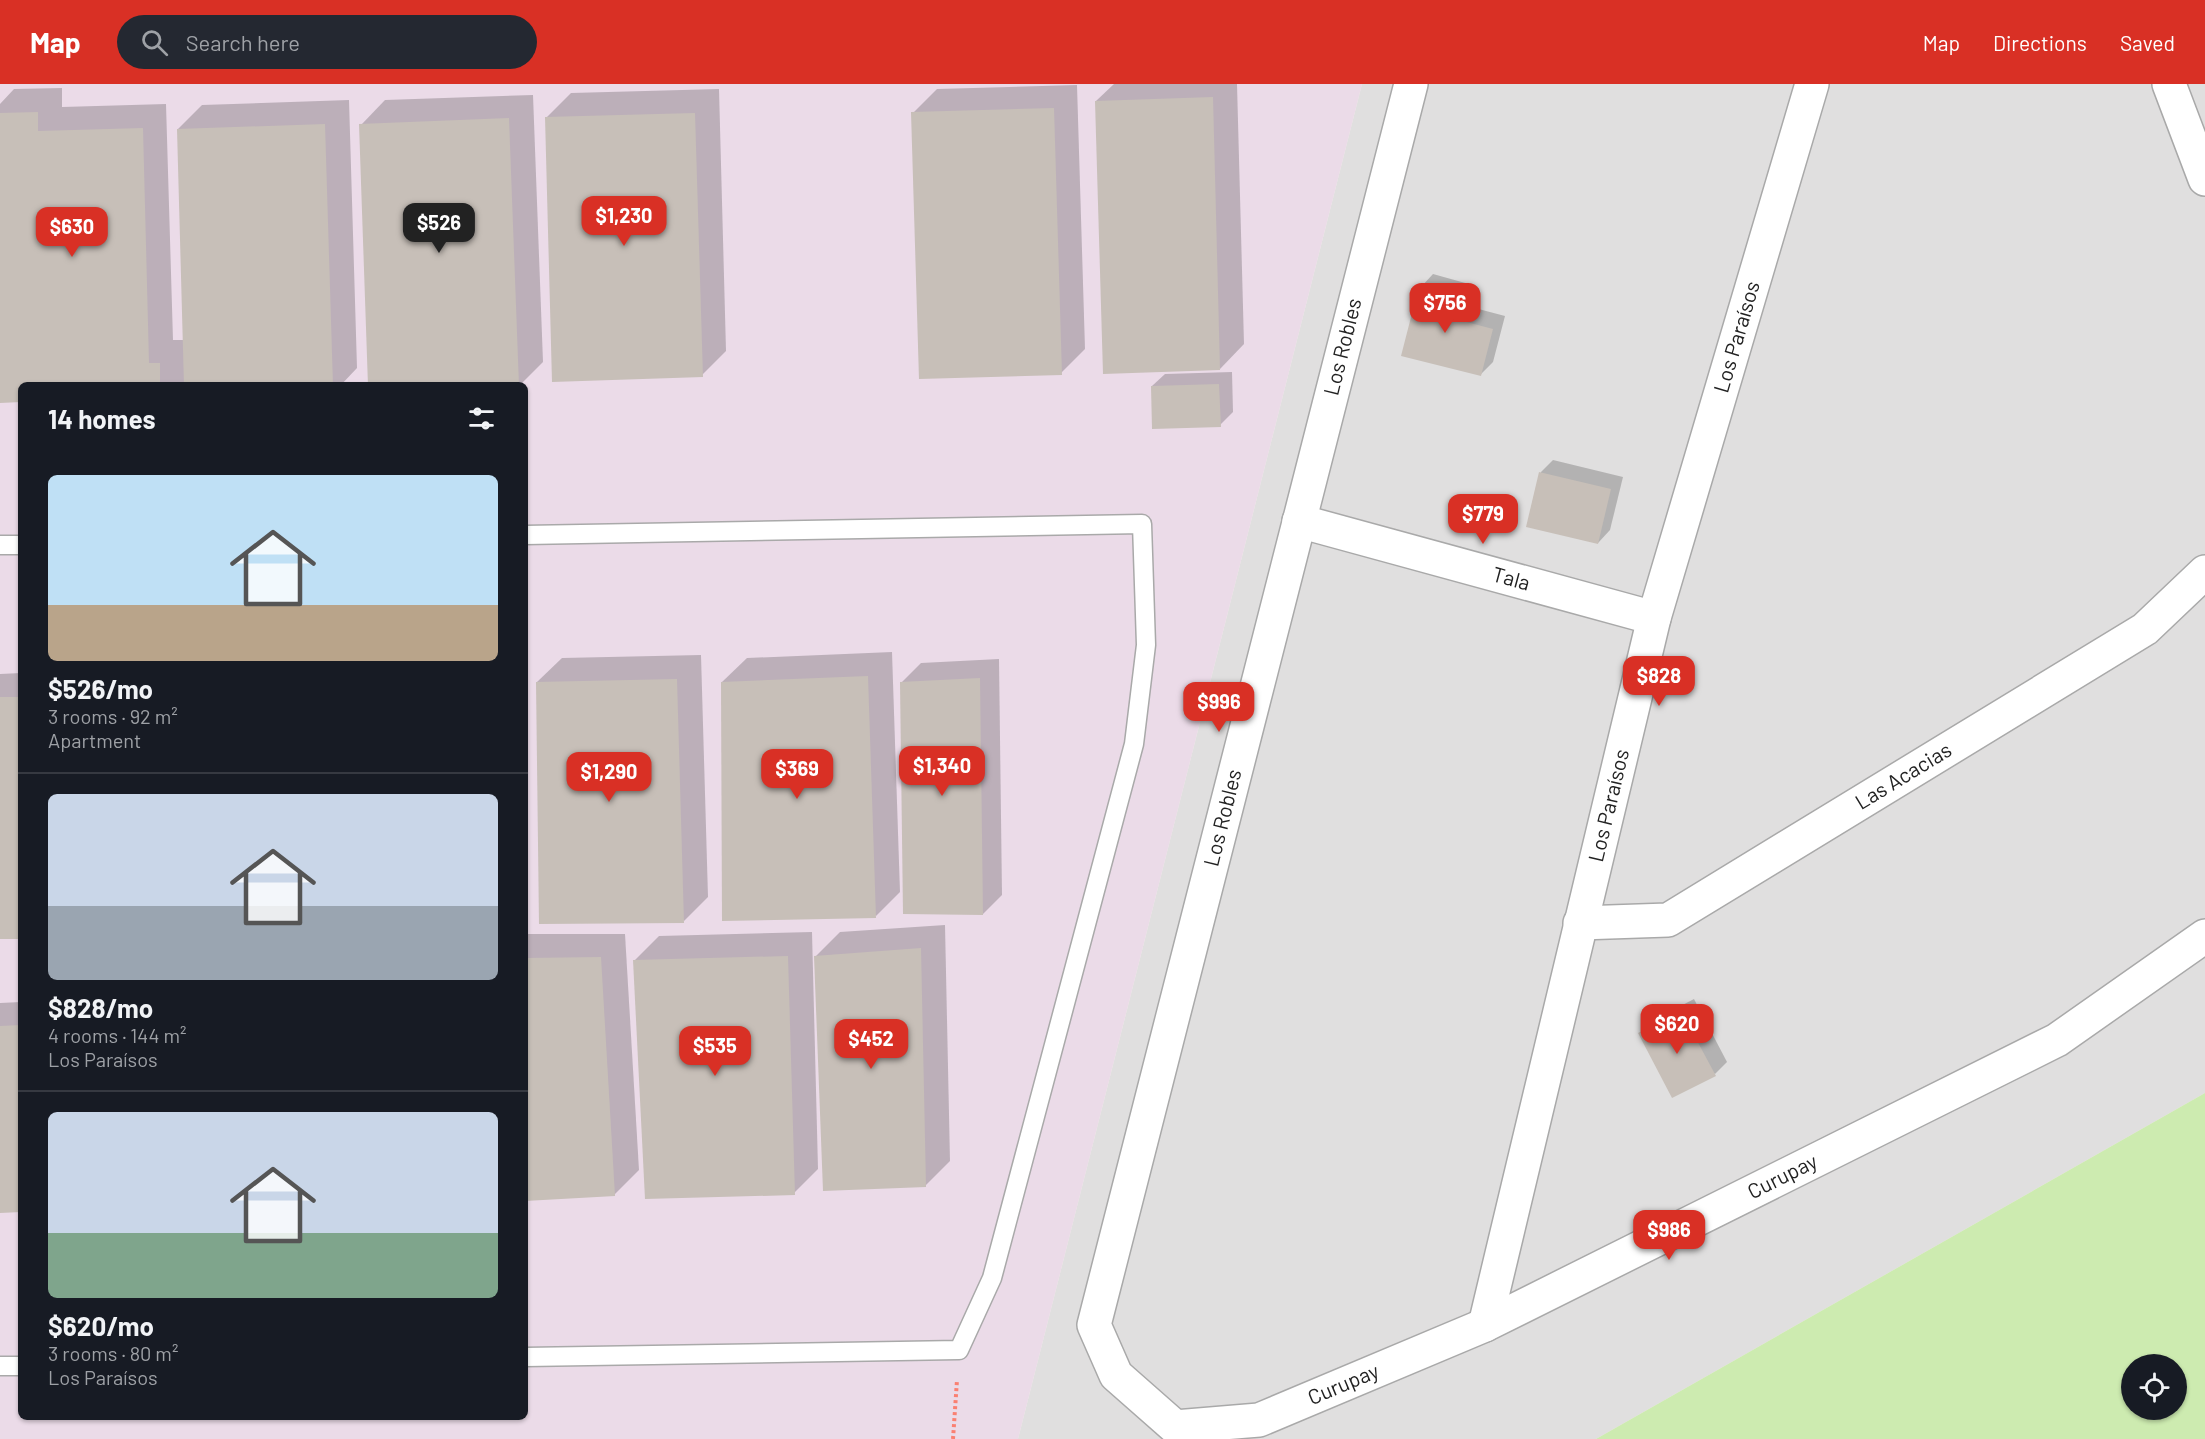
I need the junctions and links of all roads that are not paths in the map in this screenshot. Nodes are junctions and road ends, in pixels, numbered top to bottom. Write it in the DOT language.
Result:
graph roads {
  1 [pos="1411,84"];
  2 [pos="1812,84"];
  3 [pos="2169,84"];
  4 [pos="2205,180"];
  5 [pos="1299,521"];
  6 [pos="528,535"];
  7 [pos="18,544"];
  8 [pos="0,545"];
  9 [pos="2205,572"];
  10 [pos="1654,618"];
  11 [pos="1580,922"];
  12 [pos="2205,936"];
  13 [pos="1485,1325"];
  14 [pos="528,1357"];
  15 [pos="0,1366"];
  16 [pos="18,1366"];
  17 [pos="1116,1375"];
  1 -- 5 [label="street, Los Robles"];
  2 -- 10 [label="street, Los Paraísos"];
  3 -- 4 [label="street"];
  5 -- 10 [label="street, Tala"];
  5 -- 17 [label="street, Los Robles"];
  6 -- 14 [label="lane"];
  7 -- 8 [label="lane"];
  9 -- 11 [label="street, Las Acacias"];
  10 -- 11 [label="street, Los Paraísos"];
  11 -- 13 [label="street, Los Paraísos"];
  12 -- 13 [label="street, Curupay"];
  13 -- 17 [label="street, Curupay"];
  15 -- 16 [label="lane"];
}
